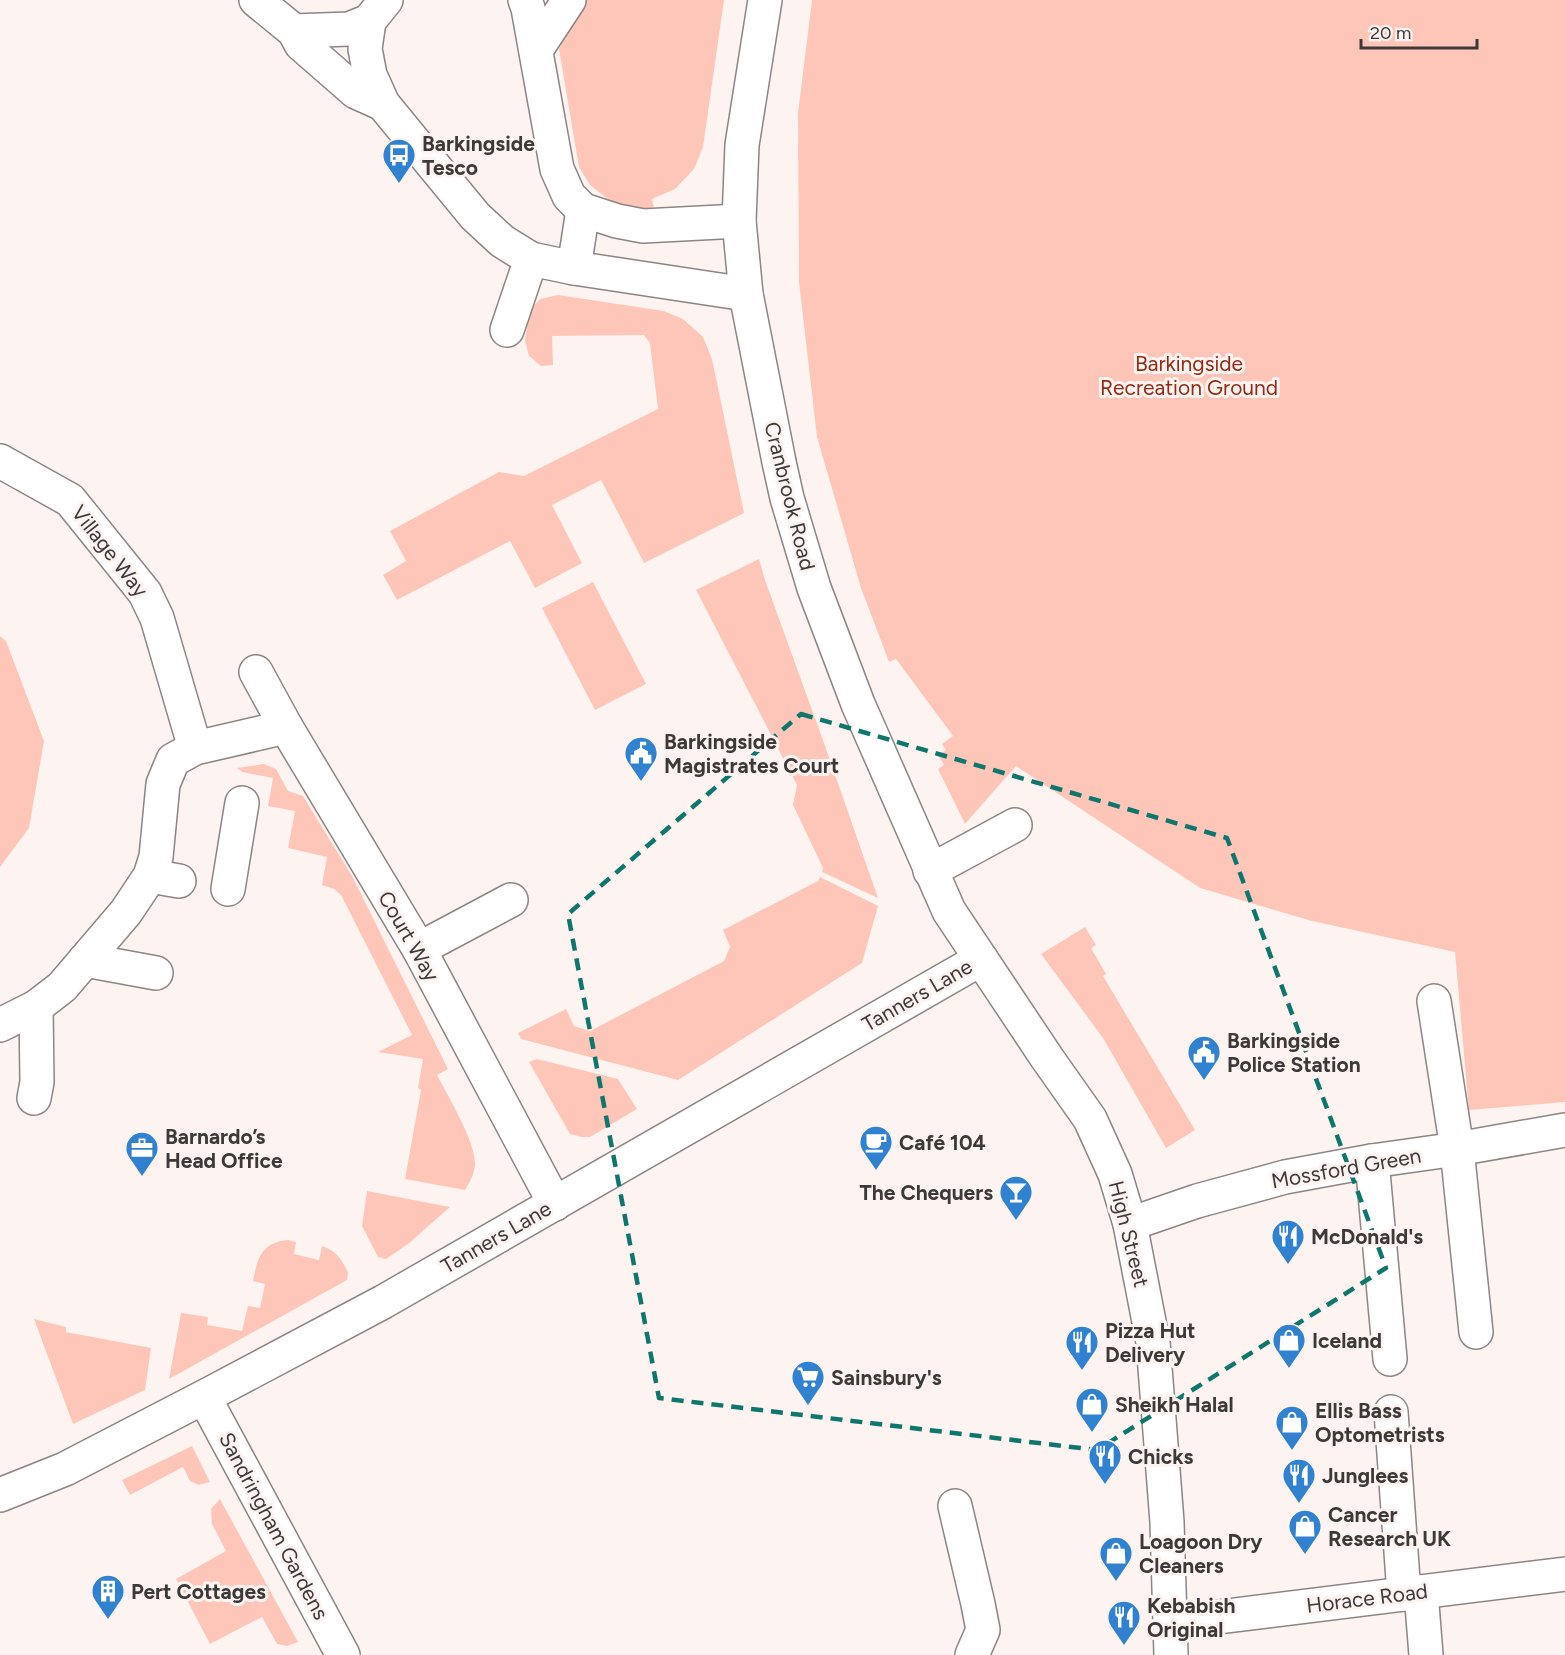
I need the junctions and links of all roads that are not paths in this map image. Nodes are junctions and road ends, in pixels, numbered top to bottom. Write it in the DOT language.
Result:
graph roads {
  1 [pos="256,0"];
  2 [pos="525,0"];
  3 [pos="569,0"];
  4 [pos="765,0"];
  5 [pos="378,10"];
  6 [pos="294,31"];
  7 [pos="536,51"];
  8 [pos="383,104"];
  9 [pos="583,210"];
  10 [pos="740,221"];
  11 [pos="531,259"];
  12 [pos="574,268"];
  13 [pos="746,294"];
  14 [pos="507,330"];
  15 [pos="0,461"];
  16 [pos="256,672"];
  17 [pos="286,727"];
  18 [pos="195,748"];
  19 [pos="242,803"];
  20 [pos="1015,825"];
  21 [pos="930,871"];
  22 [pos="228,889"];
  23 [pos="511,900"];
  24 [pos="418,949"];
  25 [pos="981,959"];
  26 [pos="85,960"];
  27 [pos="156,973"];
  28 [pos="1434,1001"];
  29 [pos="36,1007"];
  30 [pos="0,1025"];
  31 [pos="34,1098"];
  32 [pos="1565,1130"];
  33 [pos="1457,1149"];
  34 [pos="1372,1161"];
  35 [pos="555,1204"];
  36 [pos="1130,1224"];
  37 [pos="1476,1332"];
  38 [pos="1390,1359"];
  39 [pos="204,1397"];
  40 [pos="1391,1412"];
  41 [pos="0,1495"];
  42 [pos="955,1506"];
  43 [pos="1565,1574"];
  44 [pos="1412,1593"];
  45 [pos="1170,1623"];
  46 [pos="343,1655"];
  47 [pos="972,1655"];
  48 [pos="1171,1655"];
  49 [pos="1426,1655"];
  1 -- 6 [label="street"];
  2 -- 7 [label="street"];
  3 -- 7 [label="street"];
  4 -- 10 [label="street, Cranbrook Road"];
  5 -- 6 [label="street"];
  5 -- 8 [label="street"];
  6 -- 8 [label="street"];
  7 -- 9 [label="street"];
  8 -- 11 [label="street"];
  9 -- 10 [label="street"];
  9 -- 12 [label="street"];
  10 -- 13 [label="street, Cranbrook Road"];
  11 -- 12 [label="street"];
  11 -- 14 [label="street"];
  12 -- 13 [label="street"];
  13 -- 21 [label="street, Cranbrook Road"];
  15 -- 18 [label="street, Village Way"];
  16 -- 17 [label="street, Court Way"];
  17 -- 18 [label="street"];
  17 -- 24 [label="street, Court Way"];
  18 -- 26 [label="street"];
  19 -- 22 [label="street"];
  20 -- 21 [label="street"];
  21 -- 25 [label="street, Cranbrook Road"];
  23 -- 24 [label="street"];
  24 -- 35 [label="street, Court Way"];
  25 -- 35 [label="street, Tanners Lane"];
  25 -- 36 [label="street, High Street"];
  26 -- 27 [label="street"];
  26 -- 29 [label="street"];
  28 -- 33 [label="street"];
  29 -- 30 [label="street"];
  29 -- 31 [label="street"];
  32 -- 33 [label="street, Mossford Green"];
  33 -- 34 [label="street, Mossford Green"];
  33 -- 37 [label="street"];
  34 -- 36 [label="street, Mossford Green"];
  34 -- 38 [label="street"];
  35 -- 39 [label="street, Tanners Lane"];
  36 -- 45 [label="street, High Street"];
  39 -- 41 [label="street, Tanners Lane"];
  39 -- 46 [label="street, Sandringham Gardens"];
  40 -- 44 [label="street"];
  42 -- 47 [label="street"];
  43 -- 44 [label="street, Horace Road"];
  44 -- 45 [label="street, Horace Road"];
  44 -- 49 [label="street"];
  45 -- 48 [label="street, High Street"];
}
